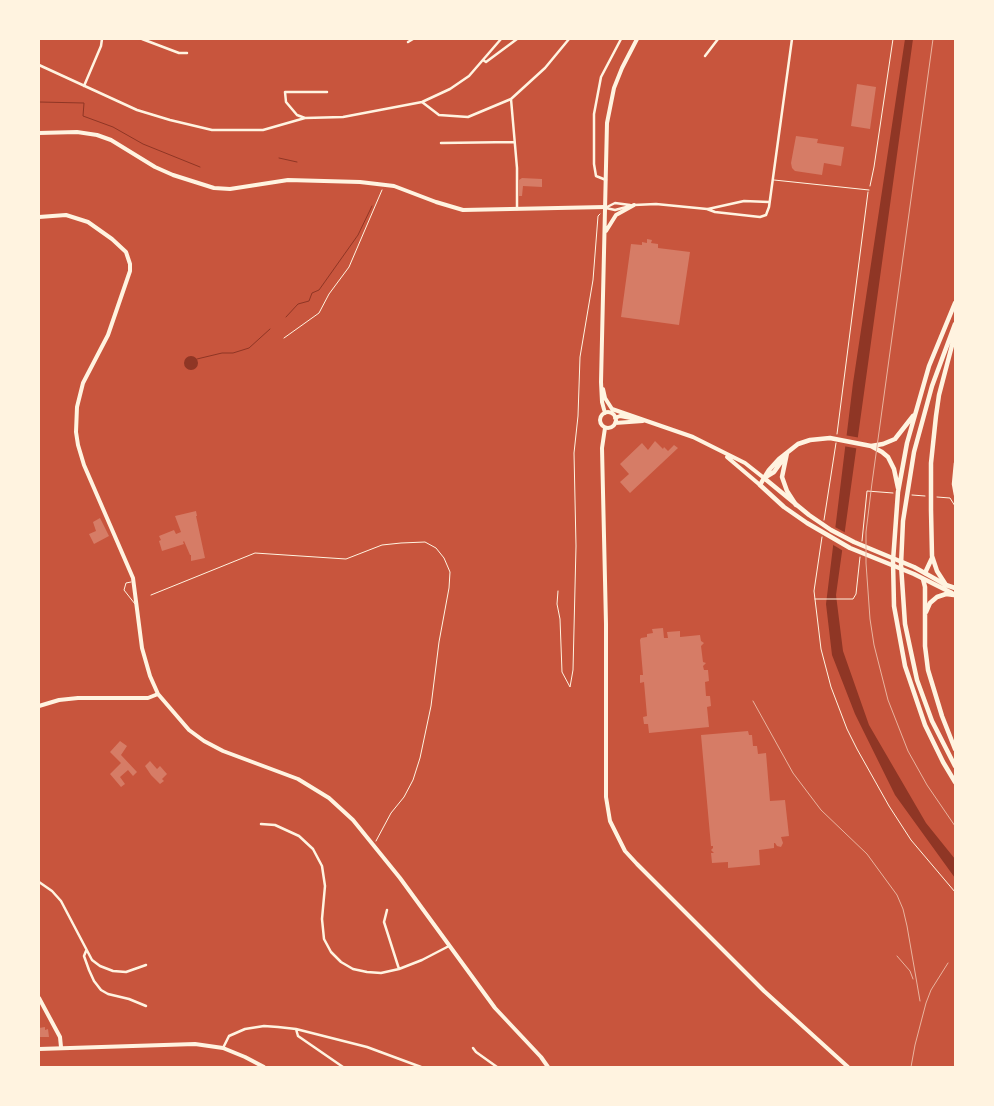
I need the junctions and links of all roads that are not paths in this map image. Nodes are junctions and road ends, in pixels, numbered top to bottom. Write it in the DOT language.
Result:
graph roads {
  1 [pos="102,39"];
  2 [pos="142,39"];
  3 [pos="413,39"];
  4 [pos="501,39"];
  5 [pos="517,39"];
  6 [pos="569,39"];
  7 [pos="621,39"];
  8 [pos="637,39"];
  9 [pos="718,39"];
  10 [pos="792,39"];
  11 [pos="408,42"];
  12 [pos="187,53"];
  13 [pos="705,56"];
  14 [pos="484,60"];
  15 [pos="39,65"];
  16 [pos="84,86"];
  17 [pos="326,92"];
  18 [pos="511,99"];
  19 [pos="422,102"];
  20 [pos="305,118"];
  21 [pos="39,133"];
  22 [pos="514,142"];
  23 [pos="440,143"];
  24 [pos="606,180"];
  25 [pos="773,180"];
  26 [pos="869,190"];
  27 [pos="770,202"];
  28 [pos="634,206"];
  29 [pos="605,208"];
  30 [pos="517,209"];
  31 [pos="707,209"];
  32 [pos="39,217"];
  33 [pos="605,233"];
  34 [pos="955,303"];
  35 [pos="955,324"];
  36 [pos="955,334"];
  37 [pos="601,382"];
  38 [pos="605,413"];
  39 [pos="915,413"];
  40 [pos="615,418"];
  41 [pos="645,421"];
  42 [pos="615,423"];
  43 [pos="605,428"];
  44 [pos="871,446"];
  45 [pos="787,453"];
  46 [pos="724,454"];
  47 [pos="955,463"];
  48 [pos="764,478"];
  49 [pos="760,485"];
  50 [pos="896,493"];
  51 [pos="955,495"];
  52 [pos="796,504"];
  53 [pos="932,556"];
  54 [pos="925,573"];
  55 [pos="923,579"];
  56 [pos="946,585"];
  57 [pos="136,586"];
  58 [pos="955,588"];
  59 [pos="955,595"];
  60 [pos="137,607"];
  61 [pos="925,615"];
  62 [pos="158,694"];
  63 [pos="39,706"];
  64 [pos="955,749"];
  65 [pos="955,766"];
  66 [pos="955,782"];
  67 [pos="260,824"];
  68 [pos="39,882"];
  69 [pos="386,910"];
  70 [pos="449,946"];
  71 [pos="86,951"];
  72 [pos="146,965"];
  73 [pos="399,969"];
  74 [pos="39,998"];
  75 [pos="146,1006"];
  76 [pos="296,1030"];
  77 [pos="61,1047"];
  78 [pos="39,1048"];
  79 [pos="223,1048"];
  80 [pos="473,1048"];
  81 [pos="264,1067"];
  82 [pos="343,1067"];
  83 [pos="420,1067"];
  84 [pos="497,1067"];
  85 [pos="548,1067"];
  86 [pos="848,1067"];
  1 -- 16 [label="street"];
  2 -- 12 [label="street"];
  3 -- 11 [label="street"];
  4 -- 14 [label="street"];
  5 -- 14 [label="street"];
  6 -- 18 [label="street"];
  7 -- 24 [label="street"];
  8 -- 24 [label="street"];
  9 -- 13 [label="street"];
  10 -- 25 [label="street"];
  14 -- 19 [label="street"];
  15 -- 16 [label="street"];
  16 -- 20 [label="street"];
  17 -- 20 [label="street"];
  18 -- 19 [label="street"];
  18 -- 22 [label="street"];
  19 -- 20 [label="street"];
  21 -- 30 [label="street"];
  22 -- 23 [label="street"];
  22 -- 30 [label="street"];
  24 -- 29 [label="street"];
  25 -- 26 [label="lane"];
  25 -- 27 [label="street"];
  27 -- 31 [label="street"];
  27 -- 31 [label="street"];
  28 -- 29 [label="street"];
  28 -- 29 [label="street"];
  28 -- 31 [label="street"];
  28 -- 33 [label="street"];
  29 -- 30 [label="street"];
  29 -- 33 [label="street"];
  32 -- 57 [label="street"];
  33 -- 37 [label="street"];
  34 -- 39 [label="main road"];
  35 -- 65 [label="main road"];
  36 -- 53 [label="main road"];
  37 -- 38 [label="street"];
  37 -- 41 [label="street"];
  38 -- 40 [label="street"];
  38 -- 43 [label="street"];
  39 -- 44 [label="main road"];
  39 -- 50 [label="main road"];
  40 -- 41 [label="street"];
  40 -- 42 [label="street"];
  41 -- 42 [label="street"];
  41 -- 46 [label="street"];
  42 -- 43 [label="street"];
  43 -- 86 [label="street"];
  44 -- 45 [label="main road"];
  44 -- 50 [label="main road"];
  45 -- 48 [label="main road"];
  45 -- 52 [label="main road"];
  46 -- 48 [label="street"];
  46 -- 49 [label="street"];
  47 -- 51 [label="street"];
  48 -- 49 [label="main road"];
  48 -- 52 [label="main road"];
  49 -- 55 [label="main road"];
  50 -- 66 [label="main road"];
  52 -- 54 [label="main road"];
  53 -- 54 [label="main road"];
  53 -- 56 [label="main road"];
  54 -- 55 [label="main road"];
  54 -- 56 [label="main road"];
  55 -- 59 [label="main road"];
  55 -- 61 [label="main road"];
  56 -- 58 [label="main road"];
  57 -- 60 [label="street"];
  57 -- 60 [label="lane"];
  59 -- 61 [label="main road"];
  60 -- 62 [label="street"];
  61 -- 64 [label="main road"];
  62 -- 63 [label="street"];
  62 -- 70 [label="street"];
  67 -- 73 [label="street"];
  68 -- 71 [label="street"];
  69 -- 73 [label="street"];
  70 -- 73 [label="street"];
  70 -- 85 [label="street"];
  71 -- 72 [label="street"];
  71 -- 75 [label="street"];
  74 -- 77 [label="street"];
  76 -- 79 [label="street"];
  76 -- 82 [label="street"];
  76 -- 83 [label="street"];
  77 -- 78 [label="street"];
  77 -- 79 [label="street"];
  79 -- 81 [label="street"];
  80 -- 84 [label="street"];
}
